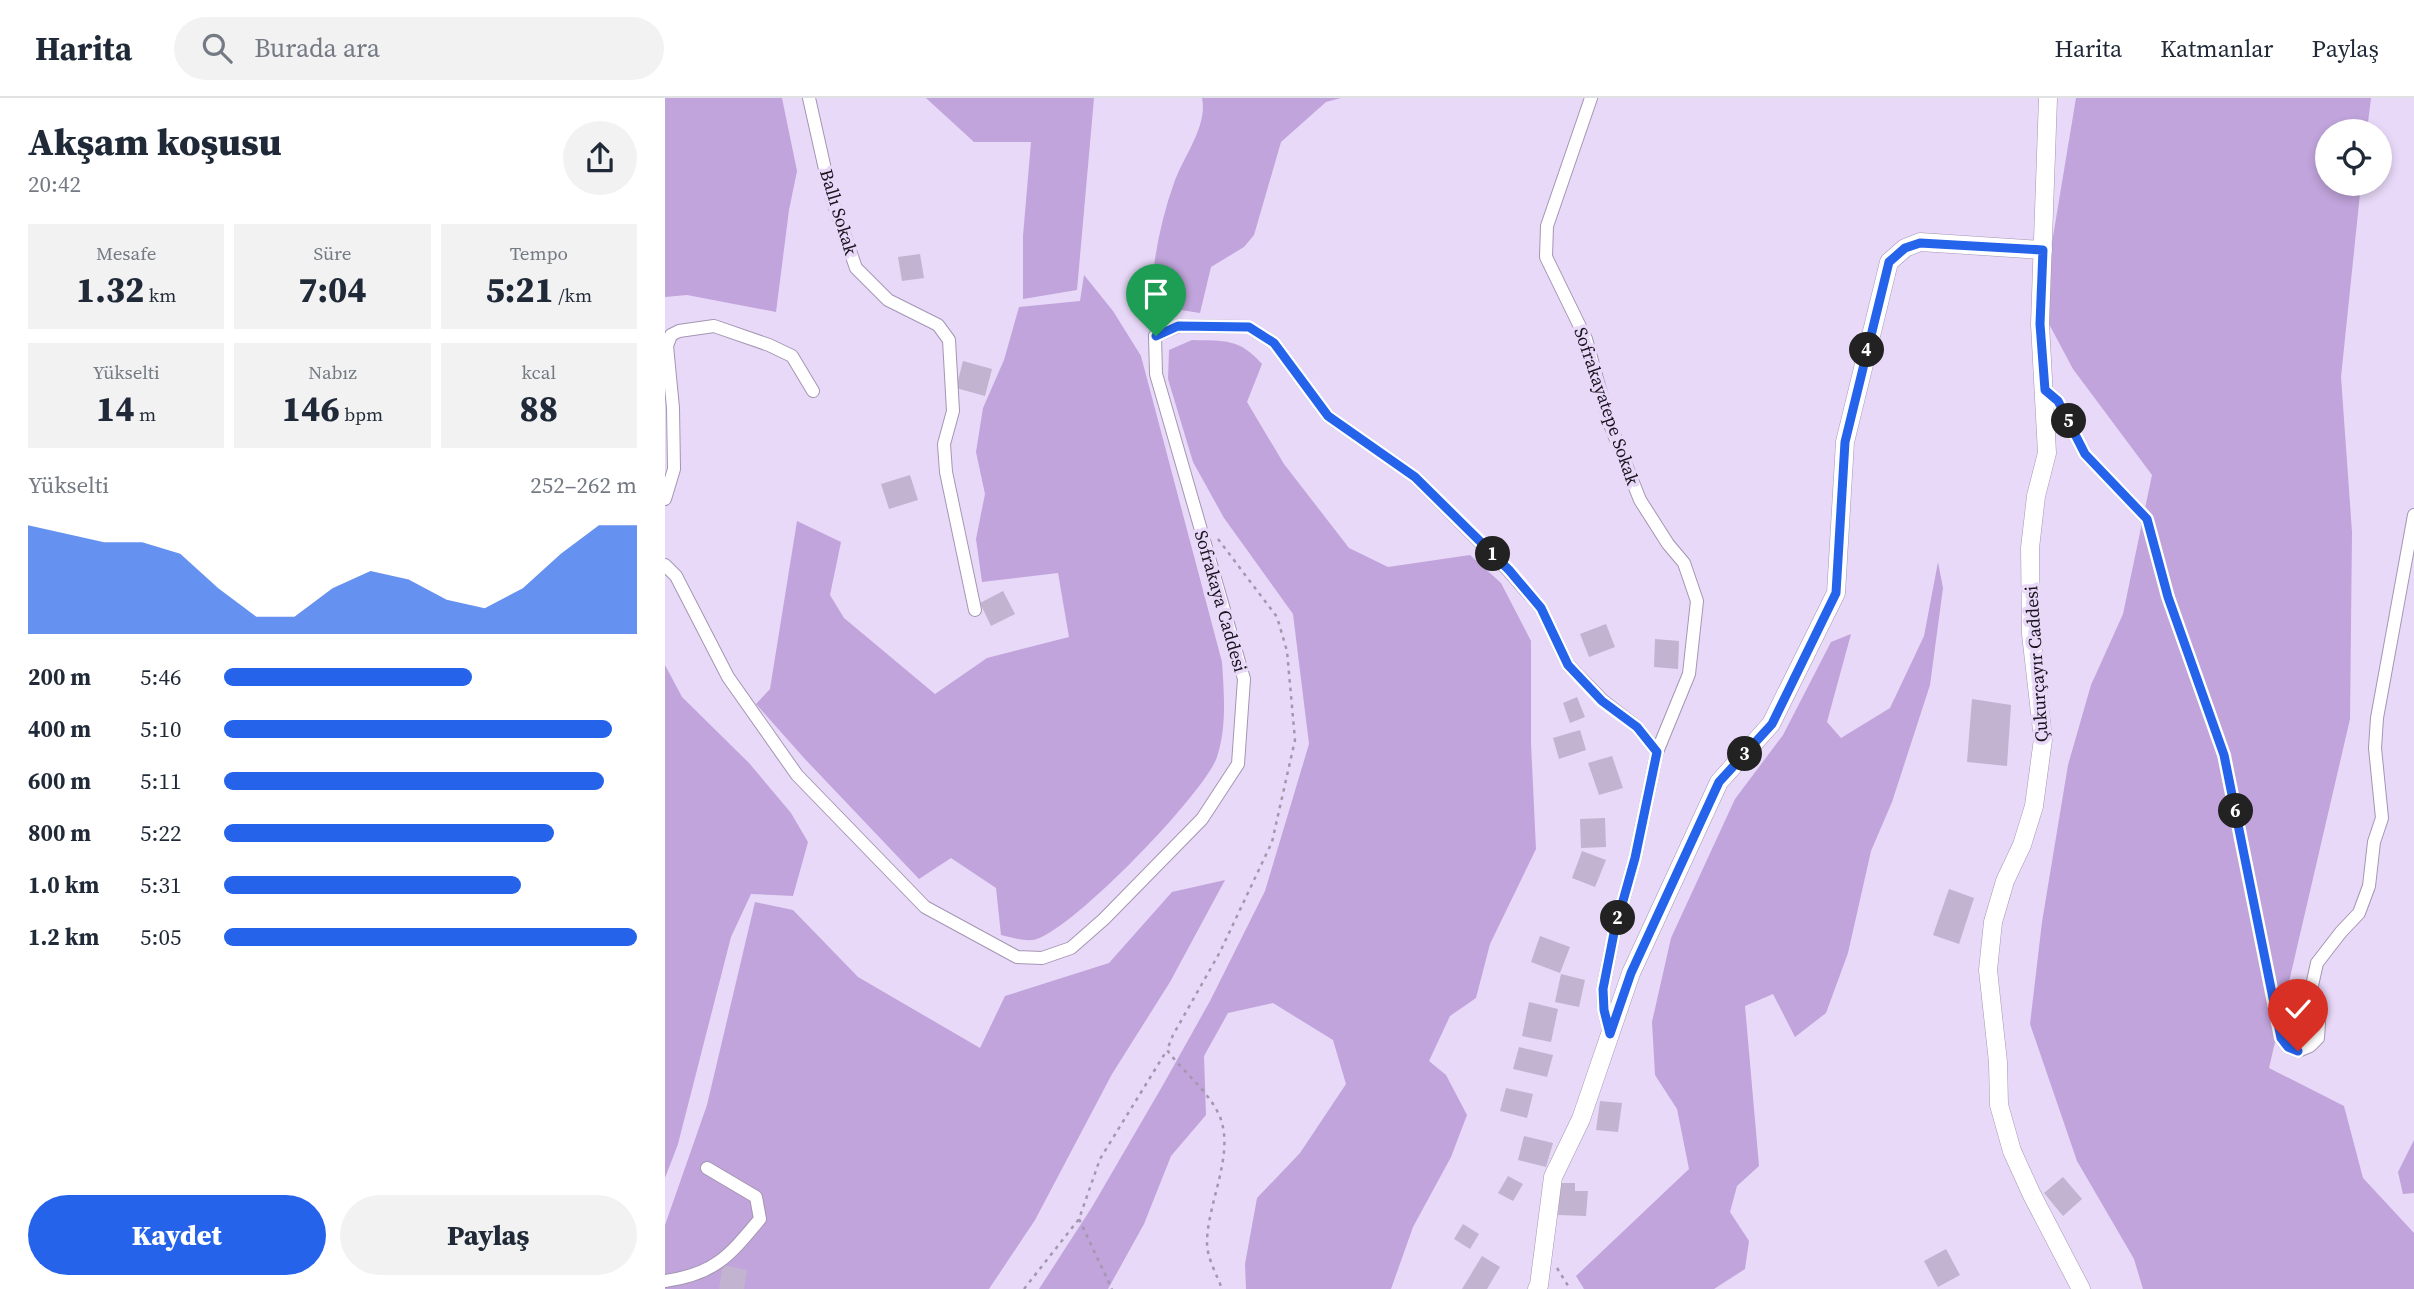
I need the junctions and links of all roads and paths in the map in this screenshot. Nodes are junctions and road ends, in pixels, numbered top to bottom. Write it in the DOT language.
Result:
graph roads {
  1 [pos="809,98"];
  2 [pos="1591,98"];
  3 [pos="2048,98"];
  4 [pos="2043,250"];
  5 [pos="2045,390"];
  6 [pos="813,391"];
  7 [pos="665,499"];
  8 [pos="2414,515"];
  9 [pos="1219,539"];
  10 [pos="665,565"];
  11 [pos="975,610"];
  12 [pos="1657,752"];
  13 [pos="1610,1034"];
  14 [pos="1167,1050"];
  15 [pos="707,1168"];
  16 [pos="1079,1219"];
  17 [pos="665,1282"];
  18 [pos="1024,1289"];
  19 [pos="1112,1289"];
  20 [pos="1222,1289"];
  21 [pos="1537,1289"];
  22 [pos="2081,1289"];
  1 -- 11 [label="street, Ballı Sokak"];
  2 -- 12 [label="street, Sofrakayatepe Sokak"];
  3 -- 4 [label="street, Çukurçayır Caddesi"];
  4 -- 5 [label="street, Çukurçayır Caddesi"];
  4 -- 13 [label="street"];
  5 -- 8 [label="street"];
  5 -- 22 [label="street, Çukurçayır Caddesi"];
  6 -- 7 [label="street"];
  9 -- 14 [label="path"];
  10 -- 12 [label="street, Sofrakaya Caddesi"];
  12 -- 13 [label="street, Sofrakayatepe Sokak"];
  13 -- 21 [label="street"];
  14 -- 16 [label="path"];
  14 -- 20 [label="path"];
  15 -- 17 [label="street"];
  16 -- 18 [label="path"];
  16 -- 19 [label="path"];
}
